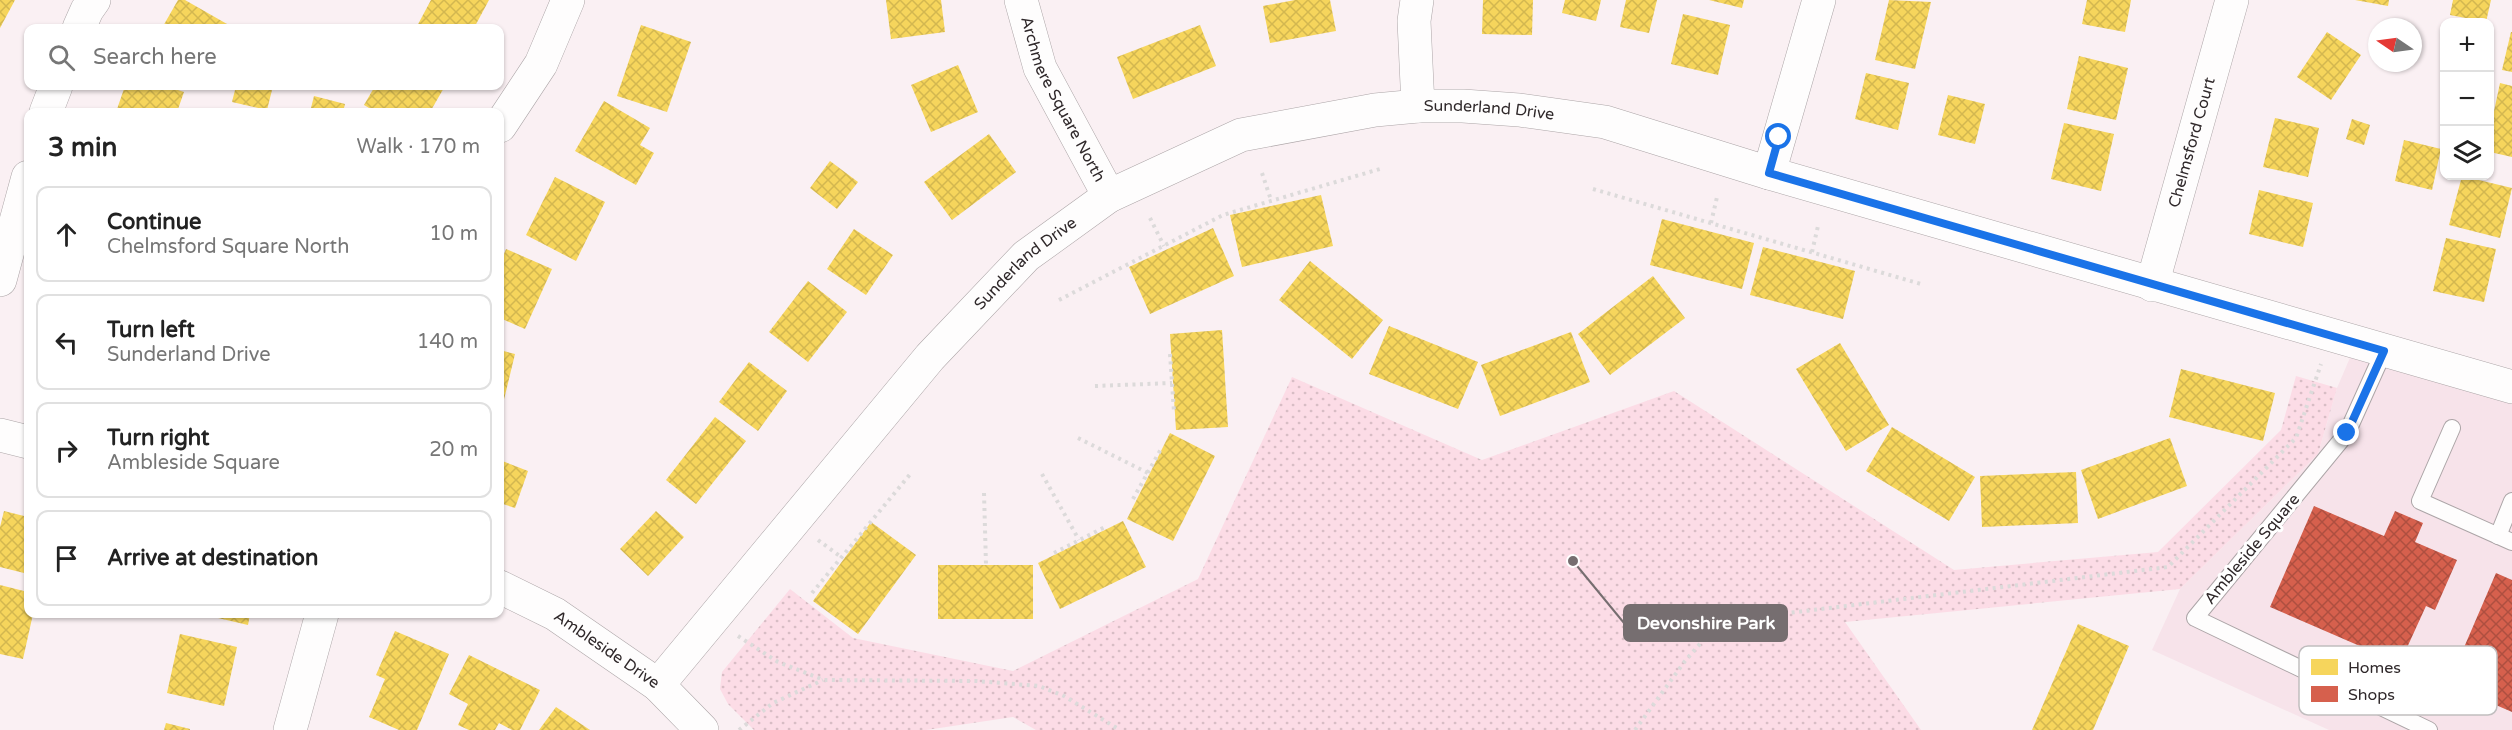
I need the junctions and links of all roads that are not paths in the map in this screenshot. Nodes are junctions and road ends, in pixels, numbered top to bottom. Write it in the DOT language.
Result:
graph roads {
  1 [pos="94,0"];
  2 [pos="568,0"];
  3 [pos="1021,0"];
  4 [pos="1417,0"];
  5 [pos="1819,0"];
  6 [pos="2232,0"];
  7 [pos="81,24"];
  8 [pos="54,90"];
  9 [pos="1418,106"];
  10 [pos="48,108"];
  11 [pos="504,120"];
  12 [pos="1769,173"];
  13 [pos="24,192"];
  14 [pos="1110,196"];
  15 [pos="0,280"];
  16 [pos="2152,285"];
  17 [pos="2384,351"];
  18 [pos="2512,387"];
  19 [pos="2452,428"];
  20 [pos="0,435"];
  21 [pos="24,441"];
  22 [pos="2512,501"];
  23 [pos="2505,539"];
  24 [pos="504,589"];
  25 [pos="321,618"];
  26 [pos="2299,668"];
  27 [pos="658,685"];
  28 [pos="2398,715"];
  29 [pos="290,730"];
  30 [pos="702,730"];
  31 [pos="2429,730"];
  1 -- 7 [label="street"];
  2 -- 11 [label="street"];
  3 -- 14 [label="street, Archmere Square North"];
  4 -- 9 [label="street"];
  5 -- 12 [label="street"];
  6 -- 16 [label="street, Chelmsford Court"];
  8 -- 10 [label="street"];
  9 -- 12 [label="street, Sunderland Drive"];
  9 -- 14 [label="street, Sunderland Drive"];
  12 -- 16 [label="street, Sunderland Drive"];
  13 -- 15 [label="street"];
  14 -- 27 [label="street, Sunderland Drive"];
  16 -- 17 [label="street, Sunderland Drive"];
  17 -- 18 [label="street, Sunderland Drive"];
  17 -- 26 [label="lane, Ambleside Square"];
  19 -- 23 [label="lane"];
  20 -- 21 [label="street"];
  22 -- 23 [label="lane"];
  24 -- 27 [label="street, Ambleside Drive"];
  25 -- 29 [label="street"];
  27 -- 30 [label="street, Ambleside Drive"];
  28 -- 31 [label="lane, Ambleside Square"];
}
